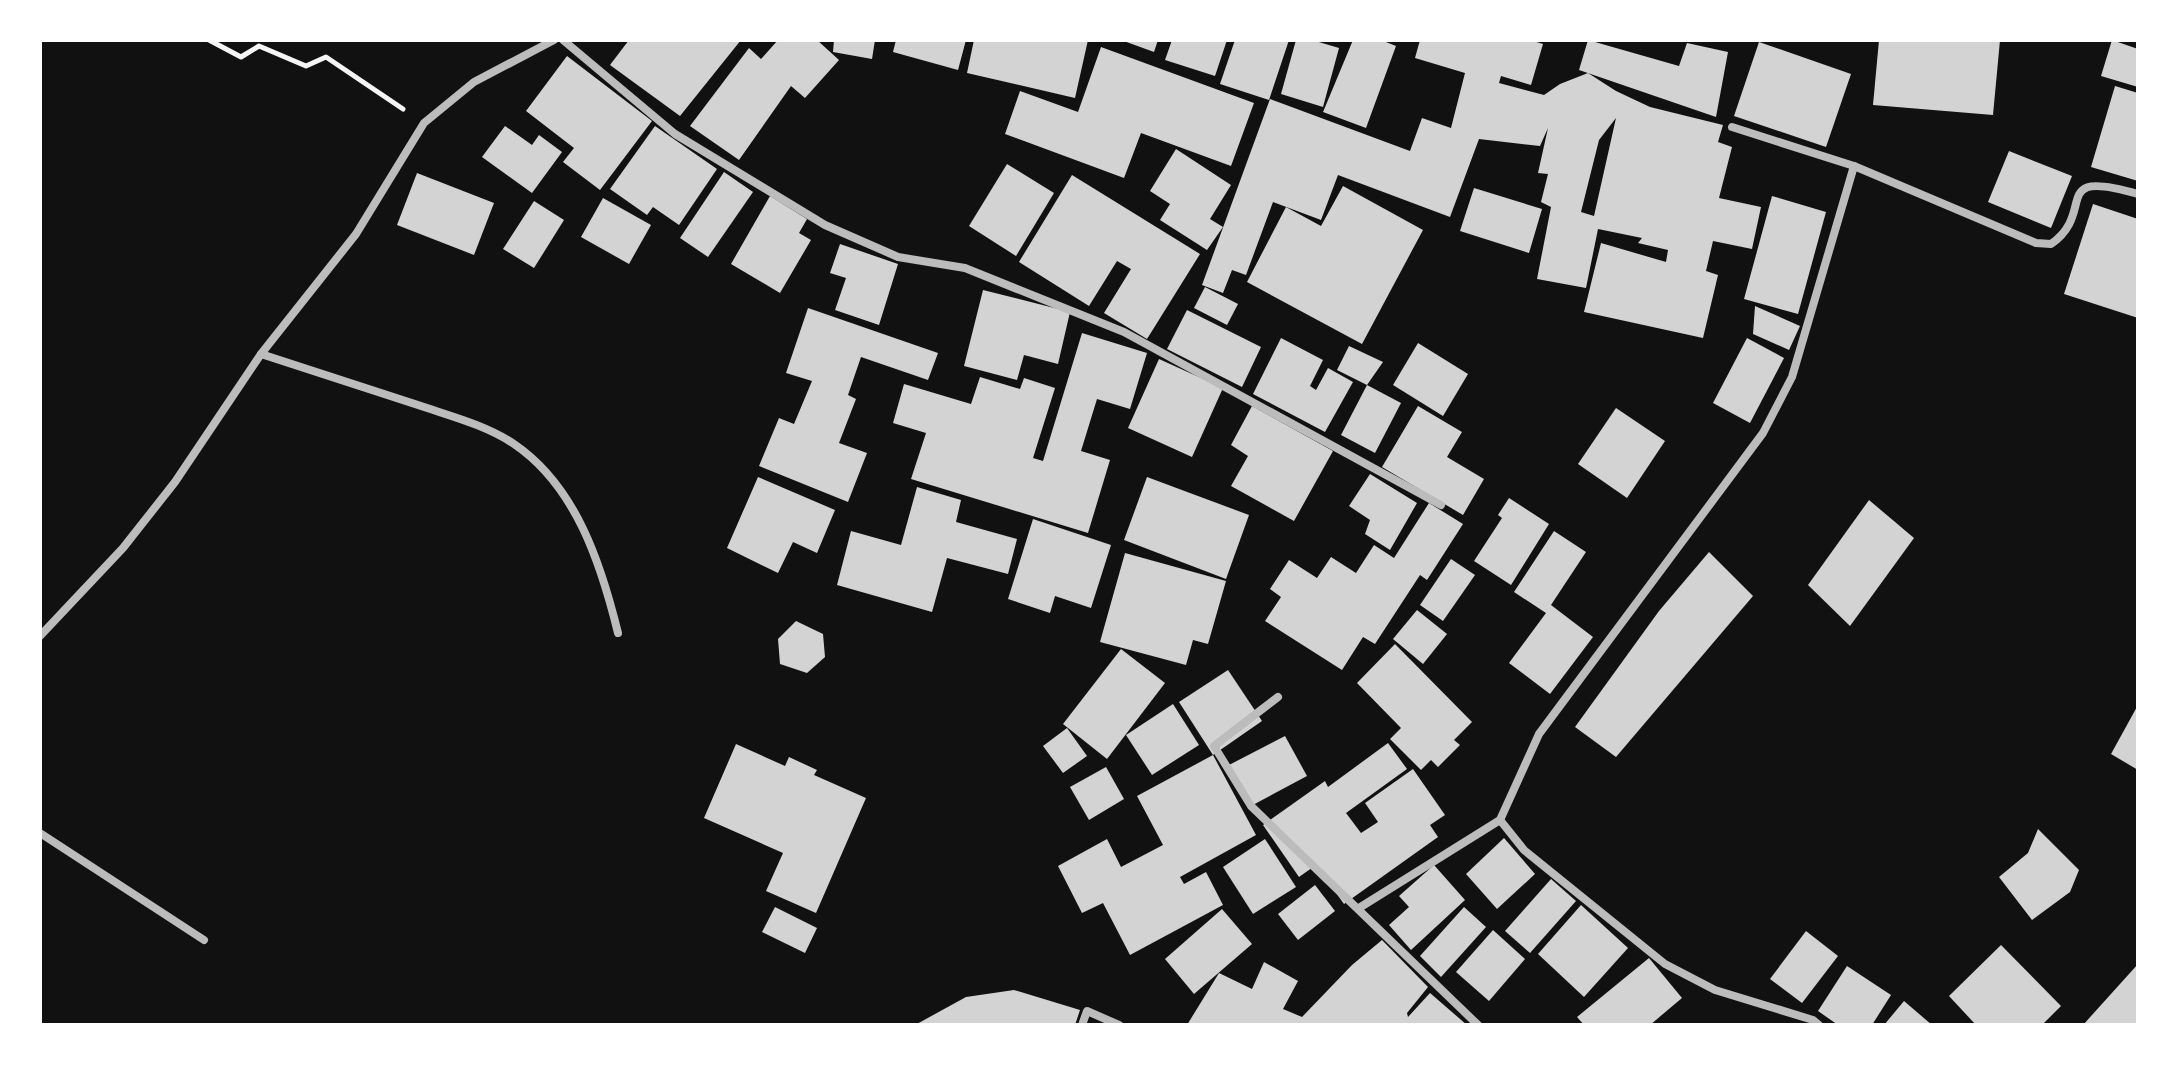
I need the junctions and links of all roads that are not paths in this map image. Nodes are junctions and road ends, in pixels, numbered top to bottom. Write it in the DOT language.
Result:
graph roads {
  1 [pos="554,40"];
  2 [pos="563,40"];
  3 [pos="1732,127"];
  4 [pos="1854,166"];
  5 [pos="2138,194"];
  6 [pos="261,354"];
  7 [pos="1441,505"];
  8 [pos="618,633"];
  9 [pos="40,636"];
  10 [pos="1278,697"];
  11 [pos="1500,820"];
  12 [pos="40,833"];
  13 [pos="1359,908"];
  14 [pos="204,940"];
  15 [pos="1082,1025"];
  16 [pos="1119,1025"];
  17 [pos="1478,1025"];
  18 [pos="1819,1025"];
  1 -- 6 [label="street"];
  2 -- 7 [label="street"];
  3 -- 4 [label="street"];
  4 -- 5 [label="street"];
  4 -- 11 [label="street"];
  6 -- 8 [label="street"];
  6 -- 9 [label="street"];
  10 -- 13 [label="street"];
  11 -- 13 [label="street"];
  11 -- 18 [label="street"];
  12 -- 14 [label="street"];
  13 -- 17 [label="street"];
  15 -- 16 [label="street"];
}
